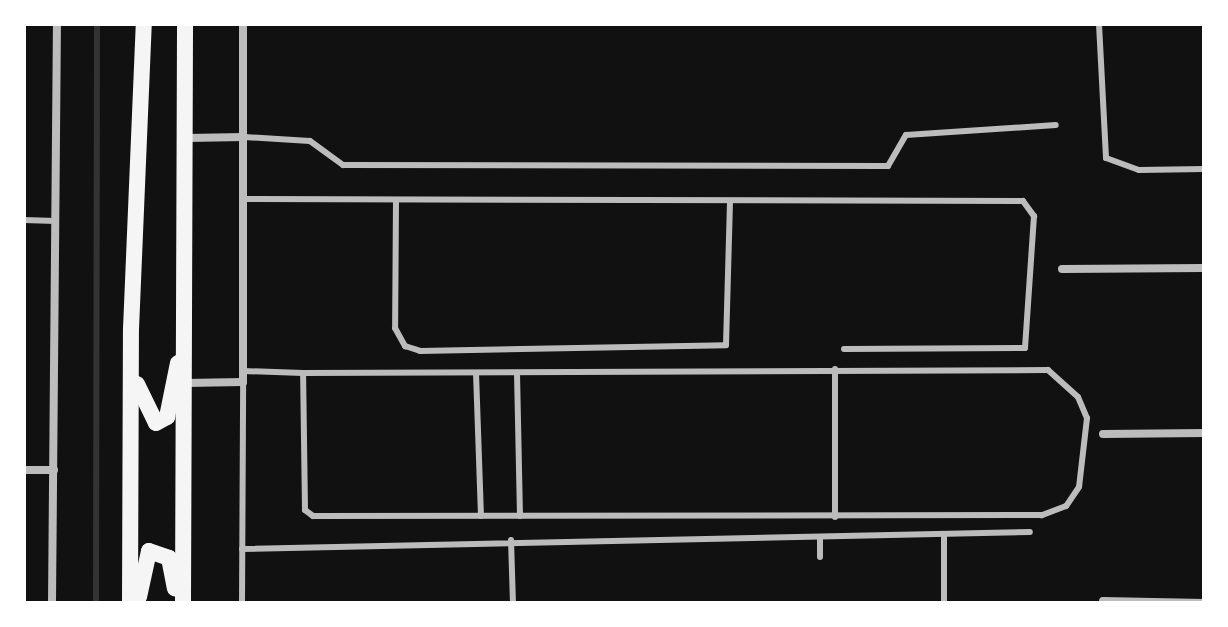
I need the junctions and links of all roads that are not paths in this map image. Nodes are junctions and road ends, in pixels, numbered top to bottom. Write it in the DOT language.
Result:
graph roads {
  1 [pos="57,24"];
  2 [pos="144,24"];
  3 [pos="185,24"];
  4 [pos="243,24"];
  5 [pos="1099,24"];
  6 [pos="1056,125"];
  7 [pos="244,137"];
  8 [pos="187,138"];
  9 [pos="1204,169"];
  10 [pos="244,199"];
  11 [pos="396,200"];
  12 [pos="730,202"];
  13 [pos="24,220"];
  14 [pos="56,221"];
  15 [pos="1204,268"];
  16 [pos="1062,269"];
  17 [pos="187,286"];
  18 [pos="131,329"];
  19 [pos="844,349"];
  20 [pos="835,369"];
  21 [pos="243,371"];
  22 [pos="303,373"];
  23 [pos="476,373"];
  24 [pos="517,373"];
  25 [pos="243,382"];
  26 [pos="186,383"];
  27 [pos="1204,433"];
  28 [pos="1103,434"];
  29 [pos="24,470"];
  30 [pos="54,470"];
  31 [pos="481,516"];
  32 [pos="520,516"];
  33 [pos="835,517"];
  34 [pos="1030,532"];
  35 [pos="944,534"];
  36 [pos="820,537"];
  37 [pos="511,540"];
  38 [pos="242,549"];
  39 [pos="820,557"];
  40 [pos="1103,601"];
  41 [pos="52,603"];
  42 [pos="130,603"];
  43 [pos="139,603"];
  44 [pos="176,603"];
  45 [pos="183,603"];
  46 [pos="242,603"];
  47 [pos="513,603"];
  48 [pos="944,603"];
  49 [pos="1204,603"];
  1 -- 14 [label="street"];
  2 -- 18 [label="main road"];
  3 -- 8 [label="main road"];
  4 -- 7 [label="street"];
  5 -- 9 [label="lane"];
  6 -- 7 [label="lane"];
  7 -- 8 [label="street"];
  7 -- 10 [label="street"];
  8 -- 17 [label="main road"];
  10 -- 11 [label="lane"];
  10 -- 21 [label="street"];
  11 -- 12 [label="lane"];
  11 -- 12 [label="lane"];
  12 -- 19 [label="lane"];
  13 -- 14 [label="lane"];
  14 -- 30 [label="street"];
  15 -- 16 [label="street"];
  17 -- 18 [label="main road"];
  17 -- 26 [label="main road"];
  18 -- 42 [label="main road"];
  20 -- 24 [label="lane"];
  20 -- 33 [label="lane"];
  20 -- 33 [label="lane"];
  21 -- 22 [label="lane"];
  21 -- 25 [label="street"];
  22 -- 23 [label="lane"];
  22 -- 31 [label="lane"];
  23 -- 24 [label="lane"];
  23 -- 31 [label="lane"];
  24 -- 32 [label="lane"];
  25 -- 26 [label="street"];
  25 -- 38 [label="lane"];
  26 -- 45 [label="main road"];
  27 -- 28 [label="street"];
  29 -- 30 [label="street"];
  30 -- 41 [label="street"];
  31 -- 32 [label="lane"];
  32 -- 33 [label="lane"];
  34 -- 35 [label="lane"];
  35 -- 36 [label="lane"];
  35 -- 48 [label="lane"];
  36 -- 37 [label="lane"];
  36 -- 39 [label="lane"];
  37 -- 38 [label="lane"];
  37 -- 47 [label="lane"];
  38 -- 46 [label="lane"];
  40 -- 49 [label="street"];
  43 -- 44 [label="main road"];
}
